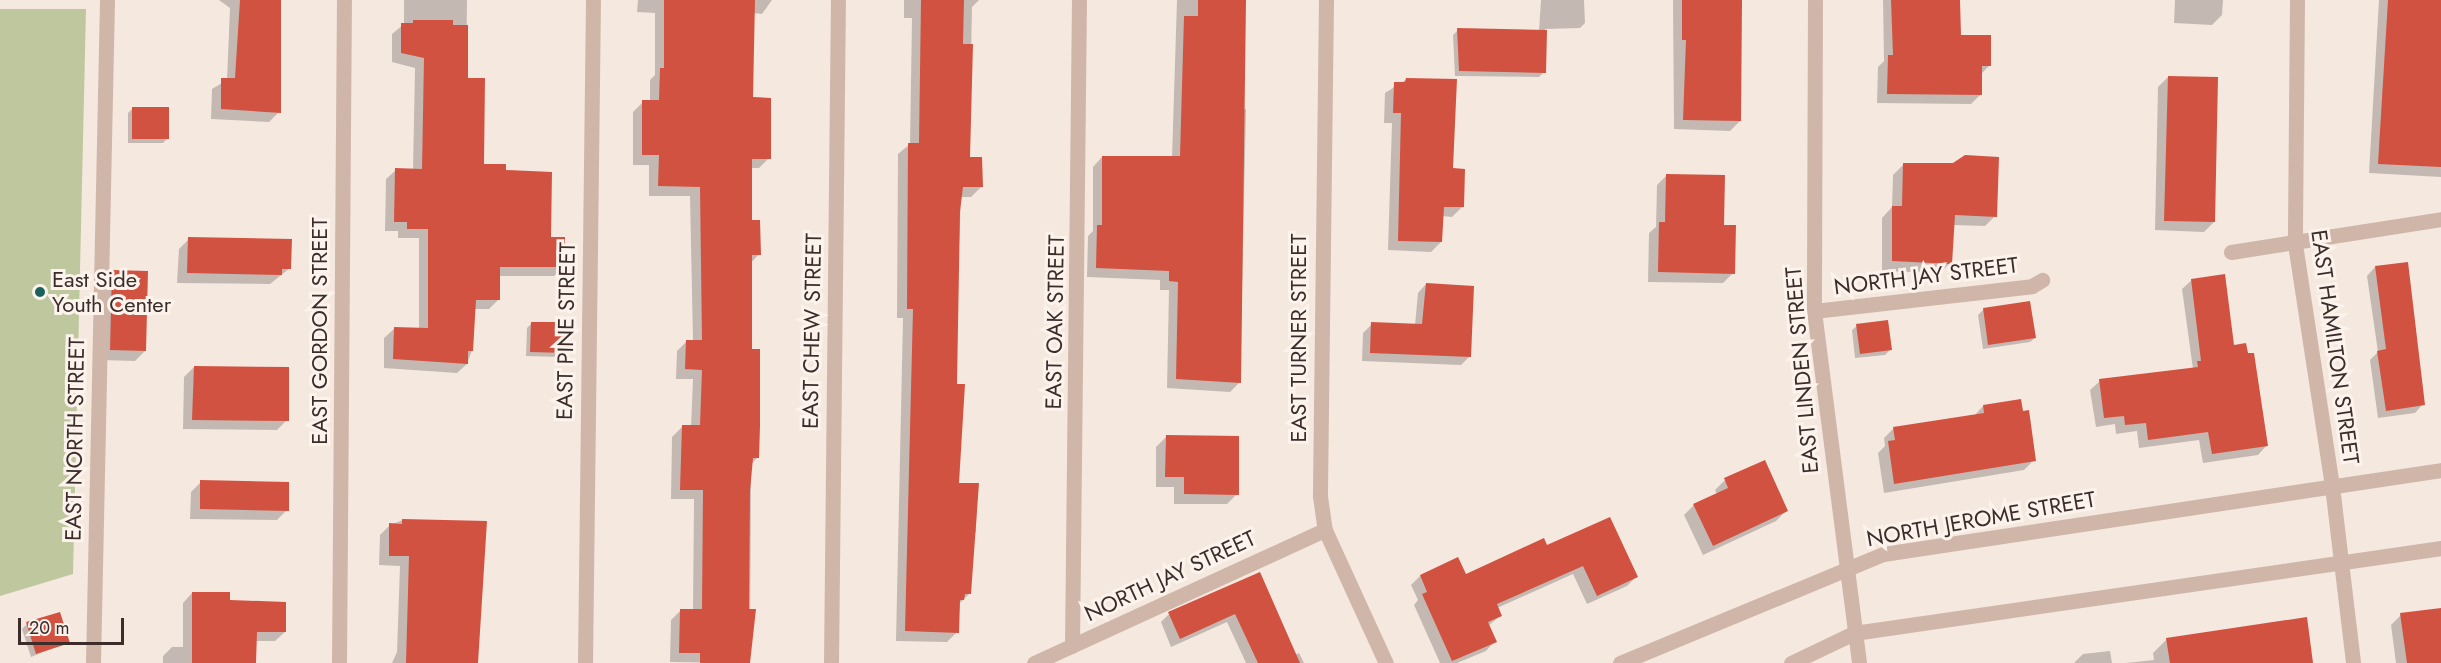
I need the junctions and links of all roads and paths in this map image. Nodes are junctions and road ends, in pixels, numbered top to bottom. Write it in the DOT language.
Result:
graph roads {
  1 [pos="107,0"];
  2 [pos="344,0"];
  3 [pos="592,0"];
  4 [pos="838,0"];
  5 [pos="1079,0"];
  6 [pos="1326,0"];
  7 [pos="1815,0"];
  8 [pos="2297,0"];
  9 [pos="2441,219"];
  10 [pos="2295,244"];
  11 [pos="2231,252"];
  12 [pos="2042,280"];
  13 [pos="1814,312"];
  14 [pos="2441,470"];
  15 [pos="2332,486"];
  16 [pos="1325,530"];
  17 [pos="2441,548"];
  18 [pos="2341,562"];
  19 [pos="1845,567"];
  20 [pos="1854,633"];
  21 [pos="1072,646"];
  22 [pos="93,663"];
  23 [pos="339,663"];
  24 [pos="585,663"];
  25 [pos="831,663"];
  26 [pos="1034,663"];
  27 [pos="1386,663"];
  28 [pos="1620,663"];
  29 [pos="1791,663"];
  30 [pos="1859,663"];
  31 [pos="2353,663"];
  1 -- 22 [label="street, EAST NORTH STREET"];
  2 -- 23 [label="street, EAST GORDON STREET"];
  3 -- 24 [label="street, EAST PINE STREET"];
  4 -- 25 [label="street, EAST CHEW STREET"];
  5 -- 21 [label="street, EAST OAK STREET"];
  6 -- 16 [label="street, EAST TURNER STREET"];
  7 -- 13 [label="street, EAST LINDEN STREET"];
  8 -- 10 [label="street, EAST HAMILTON STREET"];
  9 -- 10 [label="street"];
  10 -- 11 [label="street"];
  10 -- 15 [label="street, EAST HAMILTON STREET"];
  12 -- 13 [label="street, NORTH JAY STREET"];
  13 -- 19 [label="street, EAST LINDEN STREET"];
  14 -- 15 [label="street, NORTH JEROME STREET"];
  15 -- 18 [label="street, EAST HAMILTON STREET"];
  15 -- 19 [label="street, NORTH JEROME STREET"];
  16 -- 21 [label="street, NORTH JAY STREET"];
  16 -- 27 [label="street, EAST TURNER STREET"];
  17 -- 18 [label="street"];
  18 -- 20 [label="street"];
  18 -- 31 [label="street, EAST HAMILTON STREET"];
  19 -- 20 [label="street, EAST LINDEN STREET"];
  19 -- 28 [label="street, NORTH JEROME STREET"];
  20 -- 29 [label="street"];
  20 -- 30 [label="street, EAST LINDEN STREET"];
  21 -- 26 [label="street, NORTH JAY STREET"];
}
